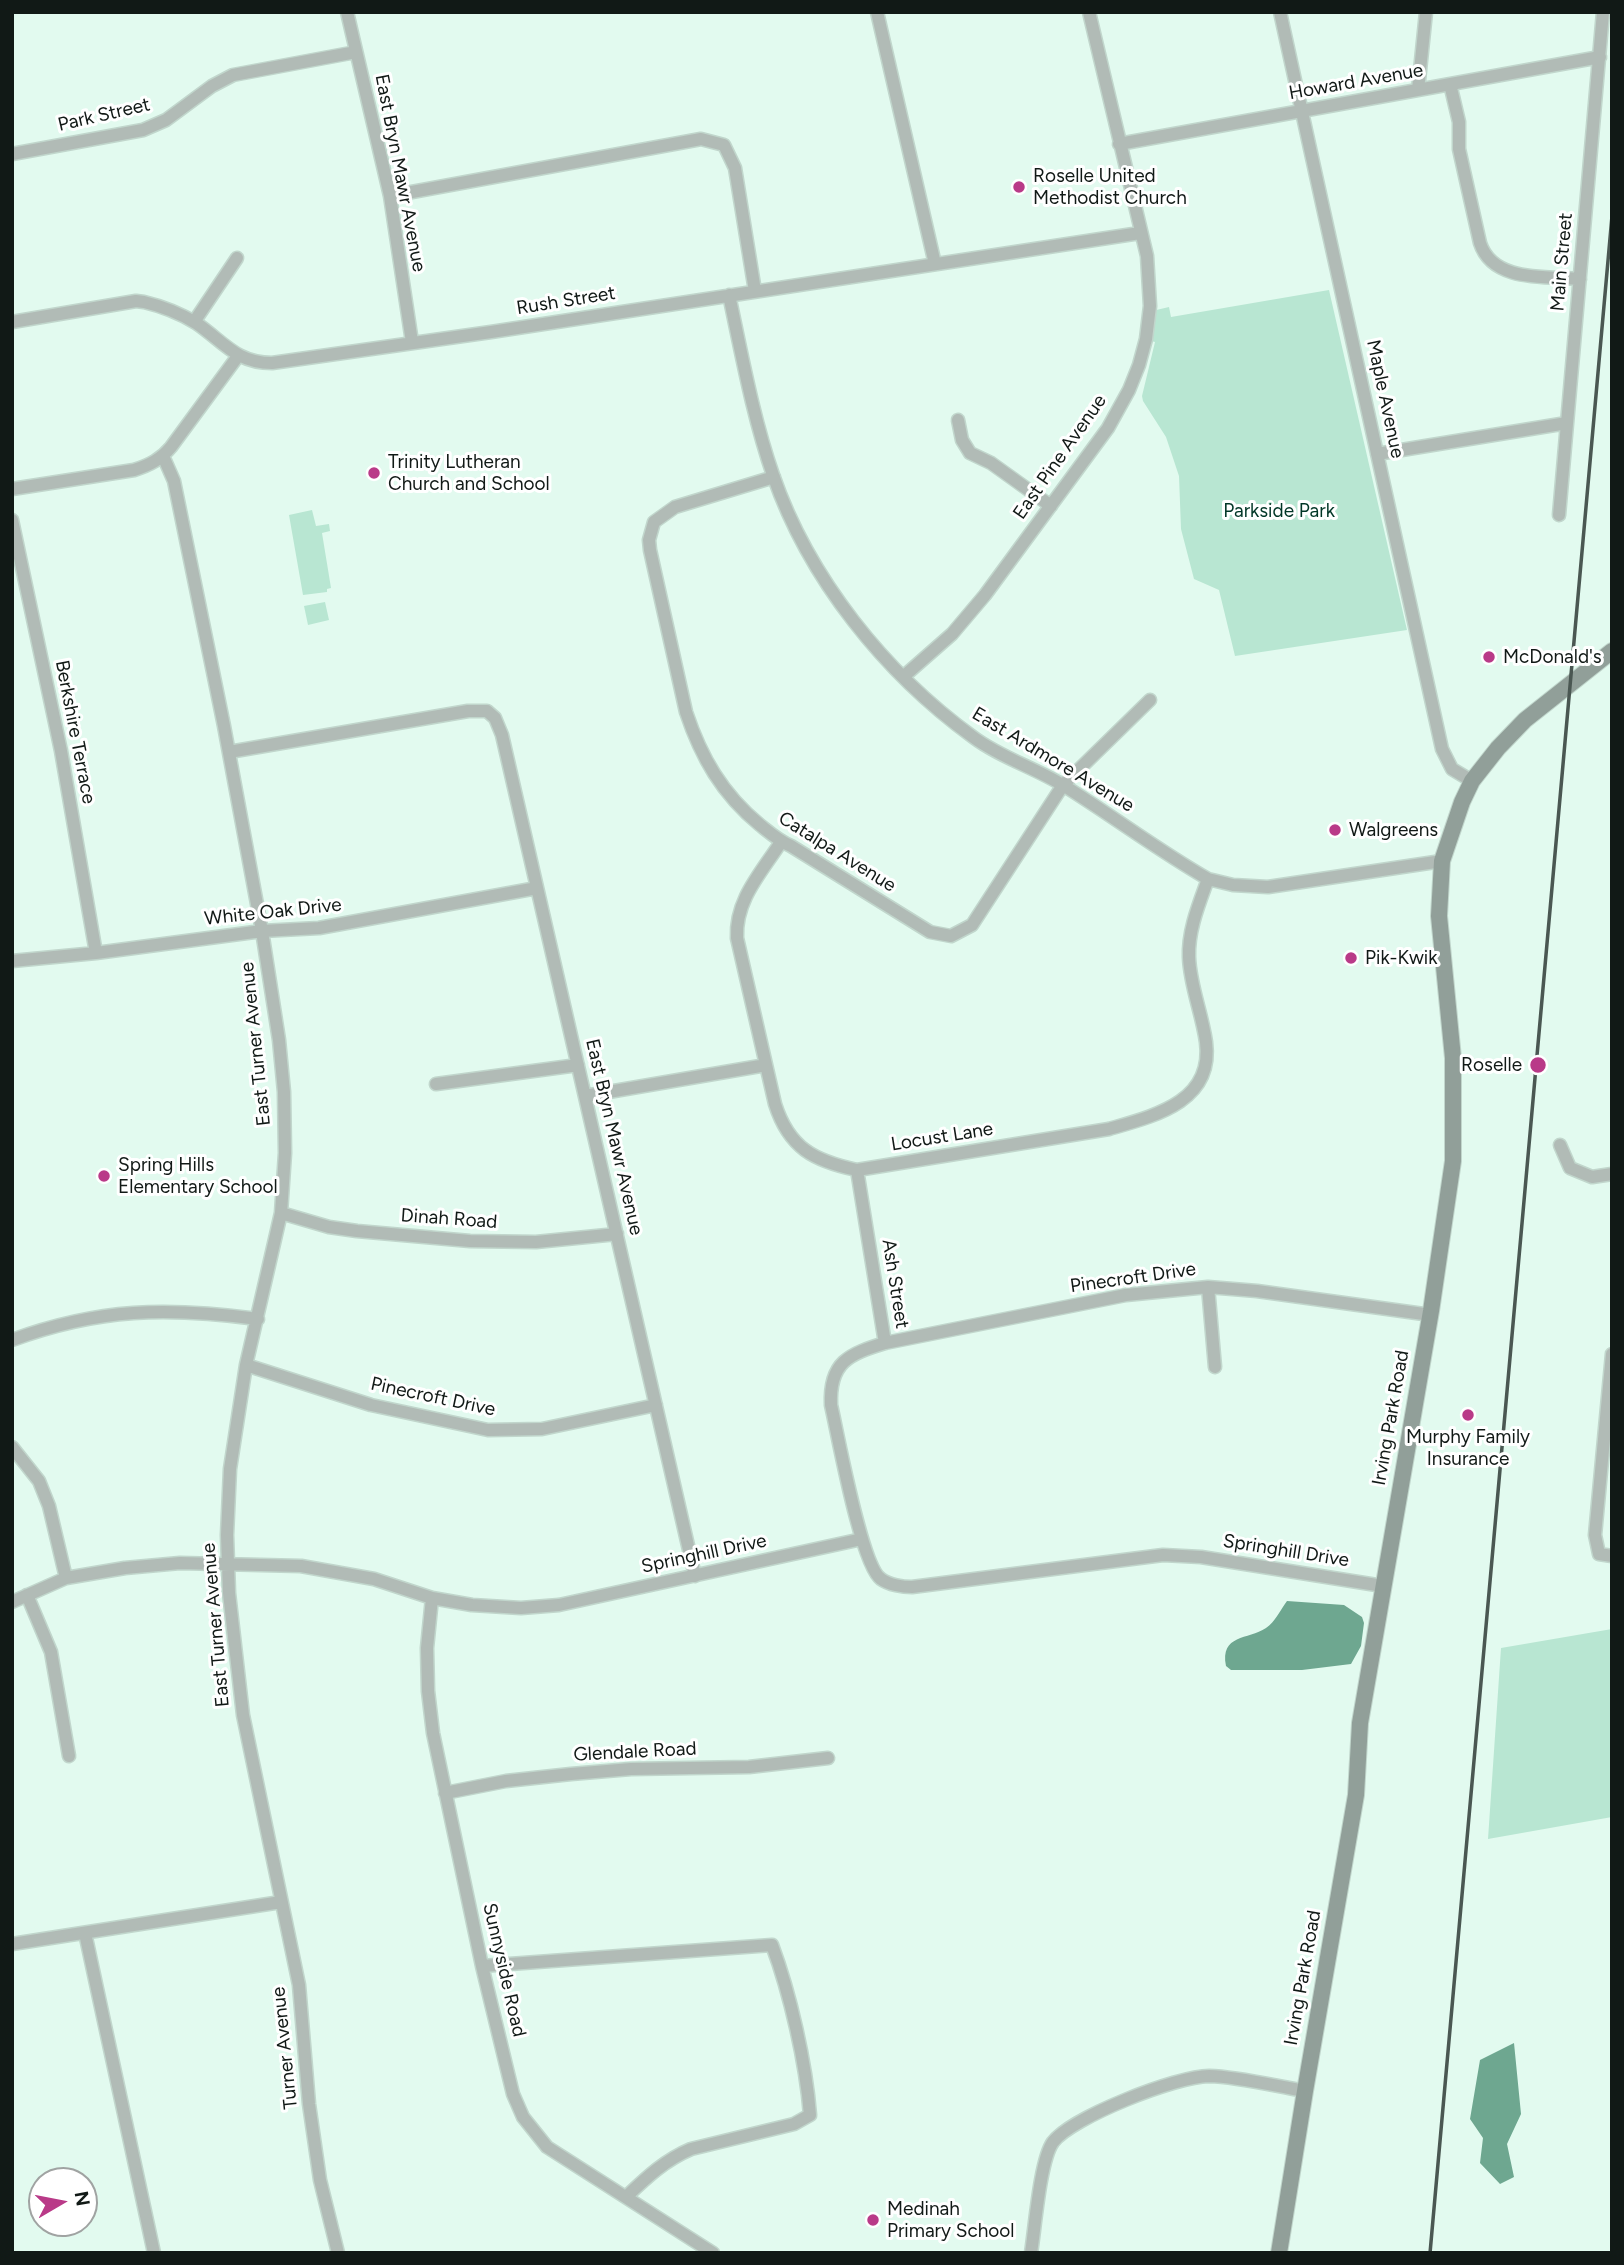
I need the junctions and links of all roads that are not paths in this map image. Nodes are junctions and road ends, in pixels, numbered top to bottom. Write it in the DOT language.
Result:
graph roads {
  1 [pos="347,12"];
  2 [pos="877,12"];
  3 [pos="1089,12"];
  4 [pos="1280,12"];
  5 [pos="1426,12"];
  6 [pos="1603,12"];
  7 [pos="356,52"];
  8 [pos="1600,57"];
  9 [pos="1451,84"];
  10 [pos="1418,90"];
  11 [pos="1303,111"];
  12 [pos="1119,144"];
  13 [pos="12,154"];
  14 [pos="390,196"];
  15 [pos="1140,233"];
  16 [pos="237,258"];
  17 [pos="935,264"];
  18 [pos="1580,279"];
  19 [pos="755,291"];
  20 [pos="729,295"];
  21 [pos="12,322"];
  22 [pos="194,322"];
  23 [pos="412,342"];
  24 [pos="238,356"];
  25 [pos="958,420"];
  26 [pos="1567,423"];
  27 [pos="1377,454"];
  28 [pos="163,456"];
  29 [pos="774,477"];
  30 [pos="12,489"];
  31 [pos="1051,506"];
  32 [pos="1559,515"];
  33 [pos="12,520"];
  34 [pos="1612,651"];
  35 [pos="903,677"];
  36 [pos="1150,700"];
  37 [pos="229,752"];
  38 [pos="1472,781"];
  39 [pos="1063,785"];
  40 [pos="781,842"];
  41 [pos="1442,861"];
  42 [pos="1208,879"];
  43 [pos="537,888"];
  44 [pos="262,931"];
  45 [pos="96,953"];
  46 [pos="12,961"];
  47 [pos="578,1065"];
  48 [pos="766,1065"];
  49 [pos="436,1084"];
  50 [pos="585,1096"];
  51 [pos="1560,1145"];
  52 [pos="857,1170"];
  53 [pos="1612,1174"];
  54 [pos="281,1213"];
  55 [pos="617,1234"];
  56 [pos="1208,1287"];
  57 [pos="1431,1315"];
  58 [pos="258,1319"];
  59 [pos="12,1340"];
  60 [pos="885,1343"];
  61 [pos="1612,1354"];
  62 [pos="246,1365"];
  63 [pos="1214,1367"];
  64 [pos="656,1405"];
  65 [pos="12,1447"];
  66 [pos="862,1539"];
  67 [pos="1605,1555"];
  68 [pos="228,1564"];
  69 [pos="695,1576"];
  70 [pos="66,1578"];
  71 [pos="1383,1586"];
  72 [pos="27,1595"];
  73 [pos="432,1598"];
  74 [pos="12,1602"];
  75 [pos="69,1756"];
  76 [pos="828,1758"];
  77 [pos="445,1793"];
  78 [pos="267,1839"];
  79 [pos="281,1902"];
  80 [pos="85,1933"];
  81 [pos="12,1944"];
  82 [pos="482,1966"];
  83 [pos="1305,2091"];
  84 [pos="627,2196"];
  85 [pos="695,2239"];
  86 [pos="154,2253"];
  87 [pos="338,2253"];
  88 [pos="688,2253"];
  89 [pos="713,2253"];
  90 [pos="1031,2253"];
  91 [pos="1279,2253"];
  1 -- 7 [label="street, East Bryn Mawr Avenue"];
  2 -- 17 [label="street"];
  3 -- 12 [label="street, East Pine Avenue"];
  4 -- 11 [label="street, Maple Avenue"];
  5 -- 10 [label="street"];
  6 -- 8 [label="street, Main Street"];
  7 -- 13 [label="street, Park Street"];
  7 -- 14 [label="street, East Bryn Mawr Avenue"];
  8 -- 9 [label="street, Howard Avenue"];
  8 -- 18 [label="street, Main Street"];
  9 -- 10 [label="street, Howard Avenue"];
  9 -- 18 [label="street"];
  10 -- 11 [label="street, Howard Avenue"];
  11 -- 12 [label="street, Howard Avenue"];
  11 -- 27 [label="street, Maple Avenue"];
  12 -- 15 [label="street, East Pine Avenue"];
  14 -- 19 [label="street"];
  14 -- 23 [label="street, East Bryn Mawr Avenue"];
  15 -- 17 [label="street, Rush Street"];
  15 -- 31 [label="street, East Pine Avenue"];
  16 -- 22 [label="street"];
  17 -- 19 [label="street, Rush Street"];
  18 -- 26 [label="street, Main Street"];
  19 -- 20 [label="street, Rush Street"];
  20 -- 23 [label="street, Rush Street"];
  20 -- 29 [label="street, East Ardmore Avenue"];
  21 -- 22 [label="street, Rush Street"];
  22 -- 24 [label="street, Rush Street"];
  23 -- 24 [label="street, Rush Street"];
  24 -- 28 [label="street"];
  25 -- 31 [label="street"];
  26 -- 27 [label="street"];
  26 -- 32 [label="street, Main Street"];
  27 -- 38 [label="street, Maple Avenue"];
  28 -- 30 [label="street"];
  28 -- 37 [label="street, East Turner Avenue"];
  29 -- 35 [label="street, East Ardmore Avenue"];
  29 -- 40 [label="street, Catalpa Avenue"];
  31 -- 35 [label="street, East Pine Avenue"];
  33 -- 45 [label="street, Berkshire Terrace"];
  34 -- 38 [label="main road, Irving Park Road"];
  35 -- 39 [label="street, East Ardmore Avenue"];
  36 -- 39 [label="street, Catalpa Avenue"];
  37 -- 43 [label="street, East Bryn Mawr Avenue"];
  37 -- 44 [label="street, East Turner Avenue"];
  38 -- 41 [label="main road, Irving Park Road"];
  39 -- 40 [label="street, Catalpa Avenue"];
  39 -- 42 [label="street, East Ardmore Avenue"];
  40 -- 48 [label="street, Locust Lane"];
  41 -- 42 [label="street, East Ardmore Avenue"];
  41 -- 57 [label="main road, Irving Park Road"];
  42 -- 52 [label="street, Locust Lane"];
  43 -- 44 [label="street, White Oak Drive"];
  43 -- 47 [label="street, East Bryn Mawr Avenue"];
  44 -- 45 [label="street, White Oak Drive"];
  44 -- 54 [label="street, East Turner Avenue"];
  45 -- 46 [label="street, White Oak Drive"];
  47 -- 49 [label="street"];
  47 -- 50 [label="street, East Bryn Mawr Avenue"];
  48 -- 50 [label="street"];
  48 -- 52 [label="street, Locust Lane"];
  50 -- 55 [label="street, East Bryn Mawr Avenue"];
  51 -- 53 [label="street"];
  52 -- 60 [label="street, Ash Street"];
  54 -- 55 [label="street, Dinah Road"];
  54 -- 58 [label="street, East Turner Avenue"];
  55 -- 64 [label="street, East Bryn Mawr Avenue"];
  56 -- 57 [label="street, Pinecroft Drive"];
  56 -- 60 [label="street, Pinecroft Drive"];
  56 -- 63 [label="street"];
  57 -- 71 [label="main road, Irving Park Road"];
  58 -- 59 [label="street"];
  58 -- 62 [label="street, East Turner Avenue"];
  60 -- 66 [label="street, Ash Street"];
  61 -- 67 [label="street"];
  62 -- 64 [label="street, Pinecroft Drive"];
  62 -- 68 [label="street, East Turner Avenue"];
  64 -- 69 [label="street, East Bryn Mawr Avenue"];
  65 -- 70 [label="street"];
  66 -- 69 [label="street, Springhill Drive"];
  66 -- 71 [label="street, Springhill Drive"];
  68 -- 70 [label="street, Springhill Drive"];
  68 -- 73 [label="street, Springhill Drive"];
  68 -- 78 [label="street, East Turner Avenue"];
  69 -- 73 [label="street, Springhill Drive"];
  70 -- 72 [label="street, Springhill Drive"];
  71 -- 83 [label="main road, Irving Park Road"];
  72 -- 74 [label="street, Springhill Drive"];
  72 -- 75 [label="street"];
  73 -- 77 [label="street, Sunnyside Road"];
  76 -- 77 [label="street, Glendale Road"];
  77 -- 82 [label="street, Sunnyside Road"];
  78 -- 79 [label="street, Turner Avenue"];
  79 -- 80 [label="street"];
  79 -- 87 [label="street, Turner Avenue"];
  80 -- 81 [label="street"];
  80 -- 86 [label="street"];
  82 -- 84 [label="street, Sunnyside Road"];
  82 -- 84 [label="street"];
  83 -- 90 [label="street"];
  83 -- 91 [label="main road, Irving Park Road"];
  84 -- 85 [label="street, Sunnyside Road"];
  85 -- 88 [label="street"];
  85 -- 89 [label="street, Sunnyside Road"];
}
